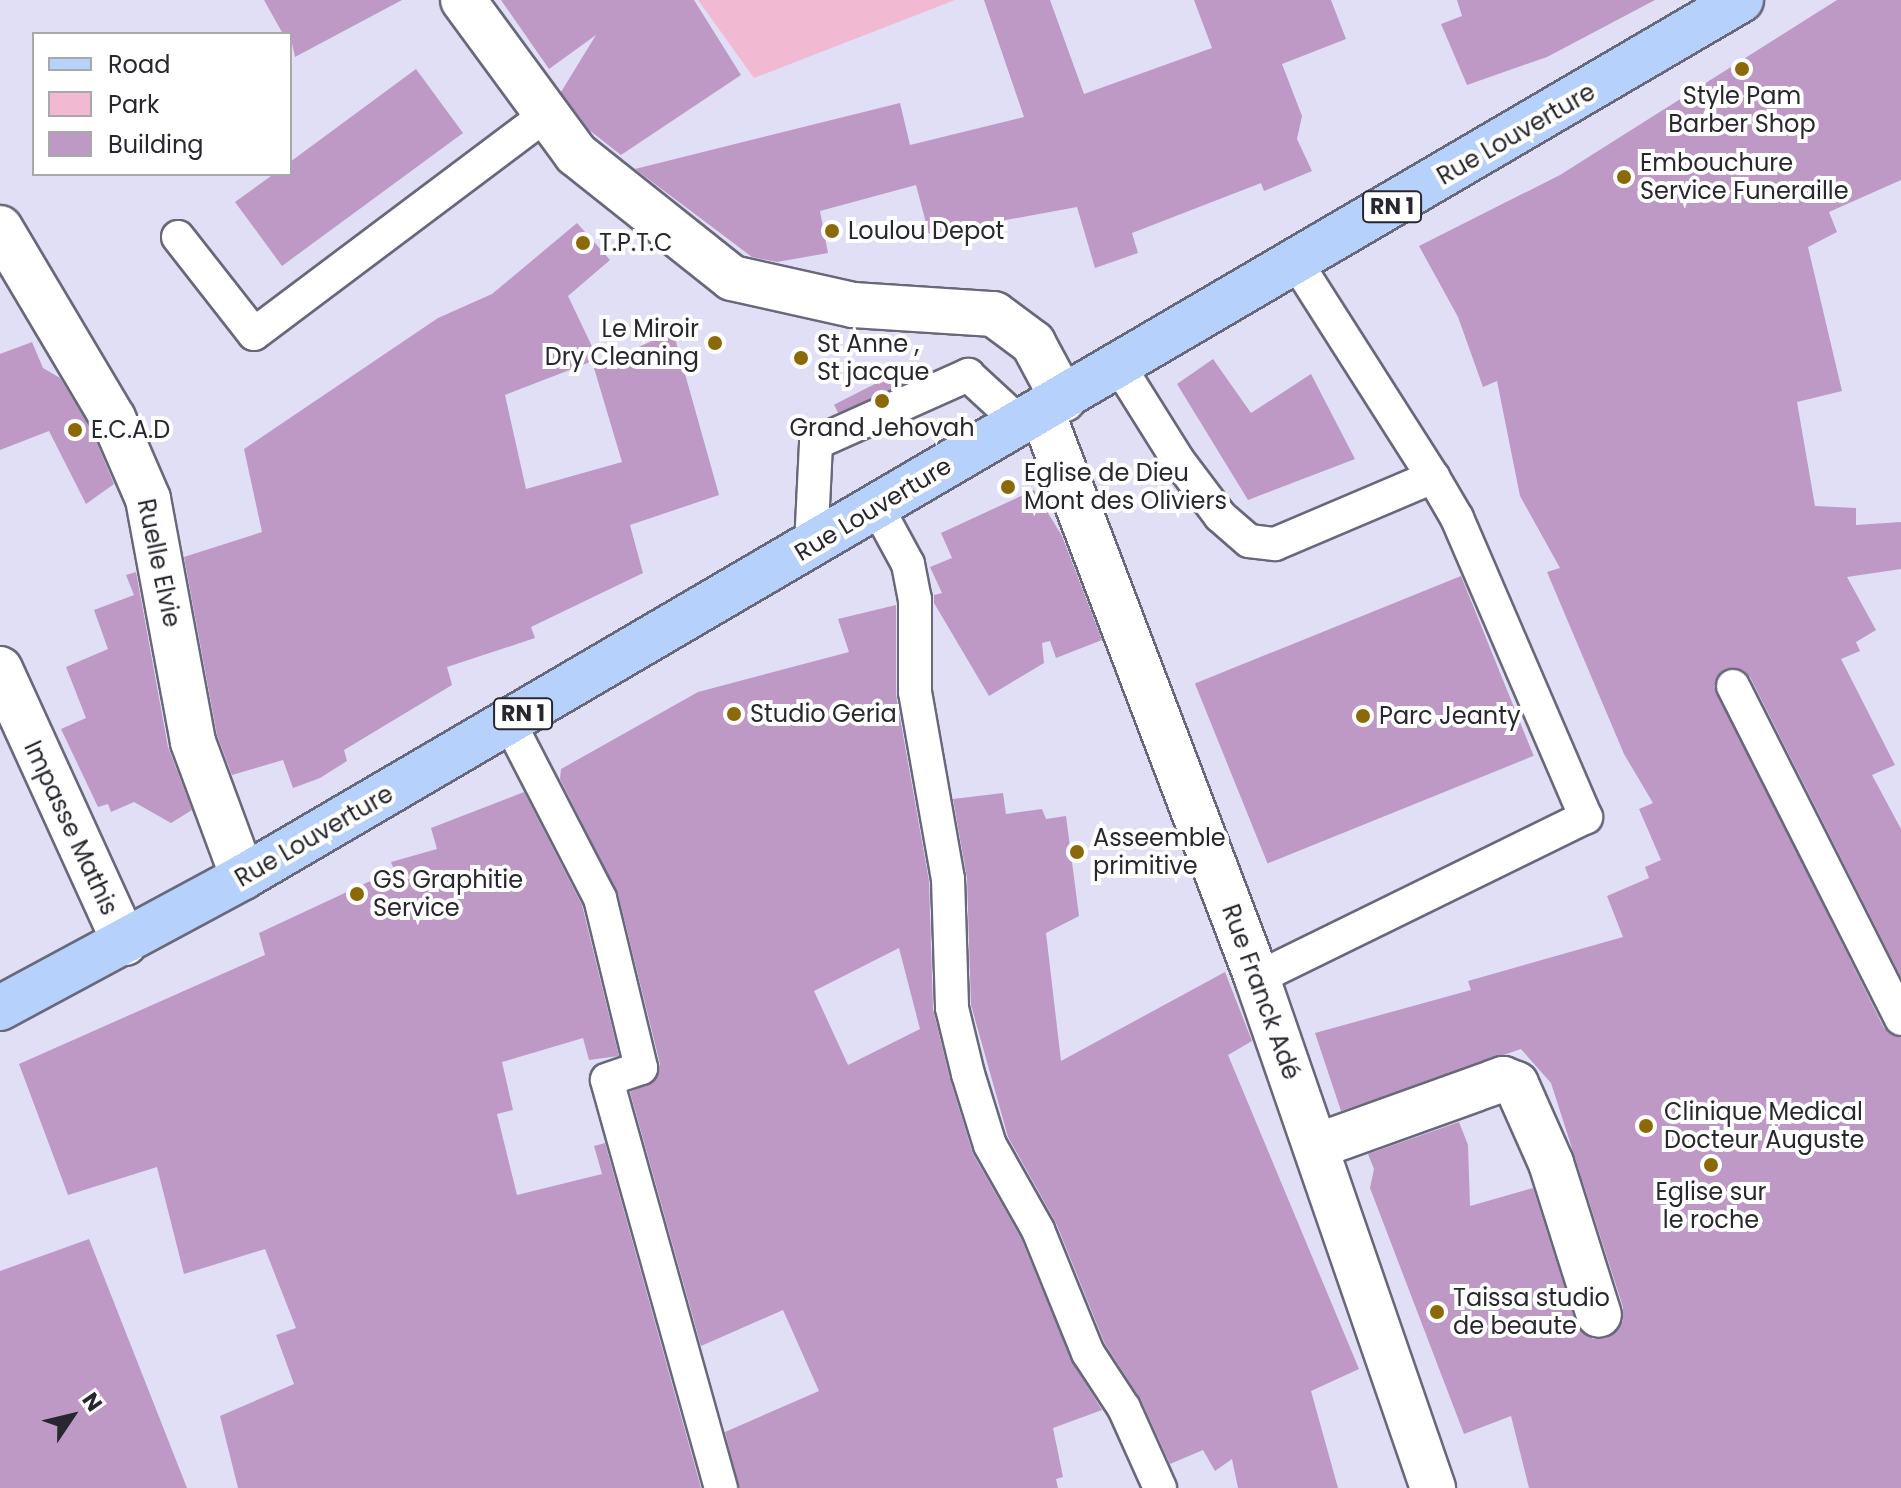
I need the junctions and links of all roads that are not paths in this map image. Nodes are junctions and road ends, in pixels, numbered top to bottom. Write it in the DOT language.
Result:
graph roads {
  1 [pos="463,0"];
  2 [pos="1741,0"];
  3 [pos="543,117"];
  4 [pos="0,228"];
  5 [pos="178,237"];
  6 [pos="1296,262"];
  7 [pos="1119,366"];
  8 [pos="1050,430"];
  9 [pos="1433,477"];
  10 [pos="877,507"];
  11 [pos="811,546"];
  12 [pos="0,669"];
  13 [pos="1733,686"];
  14 [pos="509,722"];
  15 [pos="243,877"];
  16 [pos="125,943"];
  17 [pos="1257,978"];
  18 [pos="0,1008"];
  19 [pos="1901,1019"];
  20 [pos="1317,1146"];
  21 [pos="1599,1315"];
  22 [pos="721,1488"];
  23 [pos="1160,1488"];
  24 [pos="1433,1488"];
  1 -- 3 [label="street, Rue Franck Adé"];
  2 -- 6 [label="main road, Rue Louverture / RN 1"];
  3 -- 5 [label="lane"];
  3 -- 8 [label="street, Rue Franck Adé"];
  4 -- 15 [label="street, Ruelle Elvie"];
  6 -- 7 [label="main road, Rue Louverture / RN 1"];
  6 -- 9 [label="lane"];
  7 -- 8 [label="main road, Rue Louverture / RN 1"];
  7 -- 9 [label="lane"];
  8 -- 10 [label="main road, Rue Louverture / RN 1"];
  8 -- 11 [label="lane"];
  8 -- 17 [label="street, Rue Franck Adé"];
  9 -- 17 [label="lane"];
  10 -- 11 [label="main road, Rue Louverture / RN 1"];
  10 -- 23 [label="lane"];
  11 -- 14 [label="main road, Rue Louverture / RN 1"];
  12 -- 16 [label="street, Impasse Mathis"];
  13 -- 19 [label="lane"];
  14 -- 15 [label="main road, Rue Louverture / RN 1"];
  14 -- 22 [label="lane"];
  15 -- 16 [label="main road, Rue Louverture / RN 1"];
  16 -- 18 [label="main road, Rue Louverture / RN 1"];
  17 -- 20 [label="street, Rue Franck Adé"];
  20 -- 21 [label="street"];
  20 -- 24 [label="street, Rue Franck Adé"];
}
